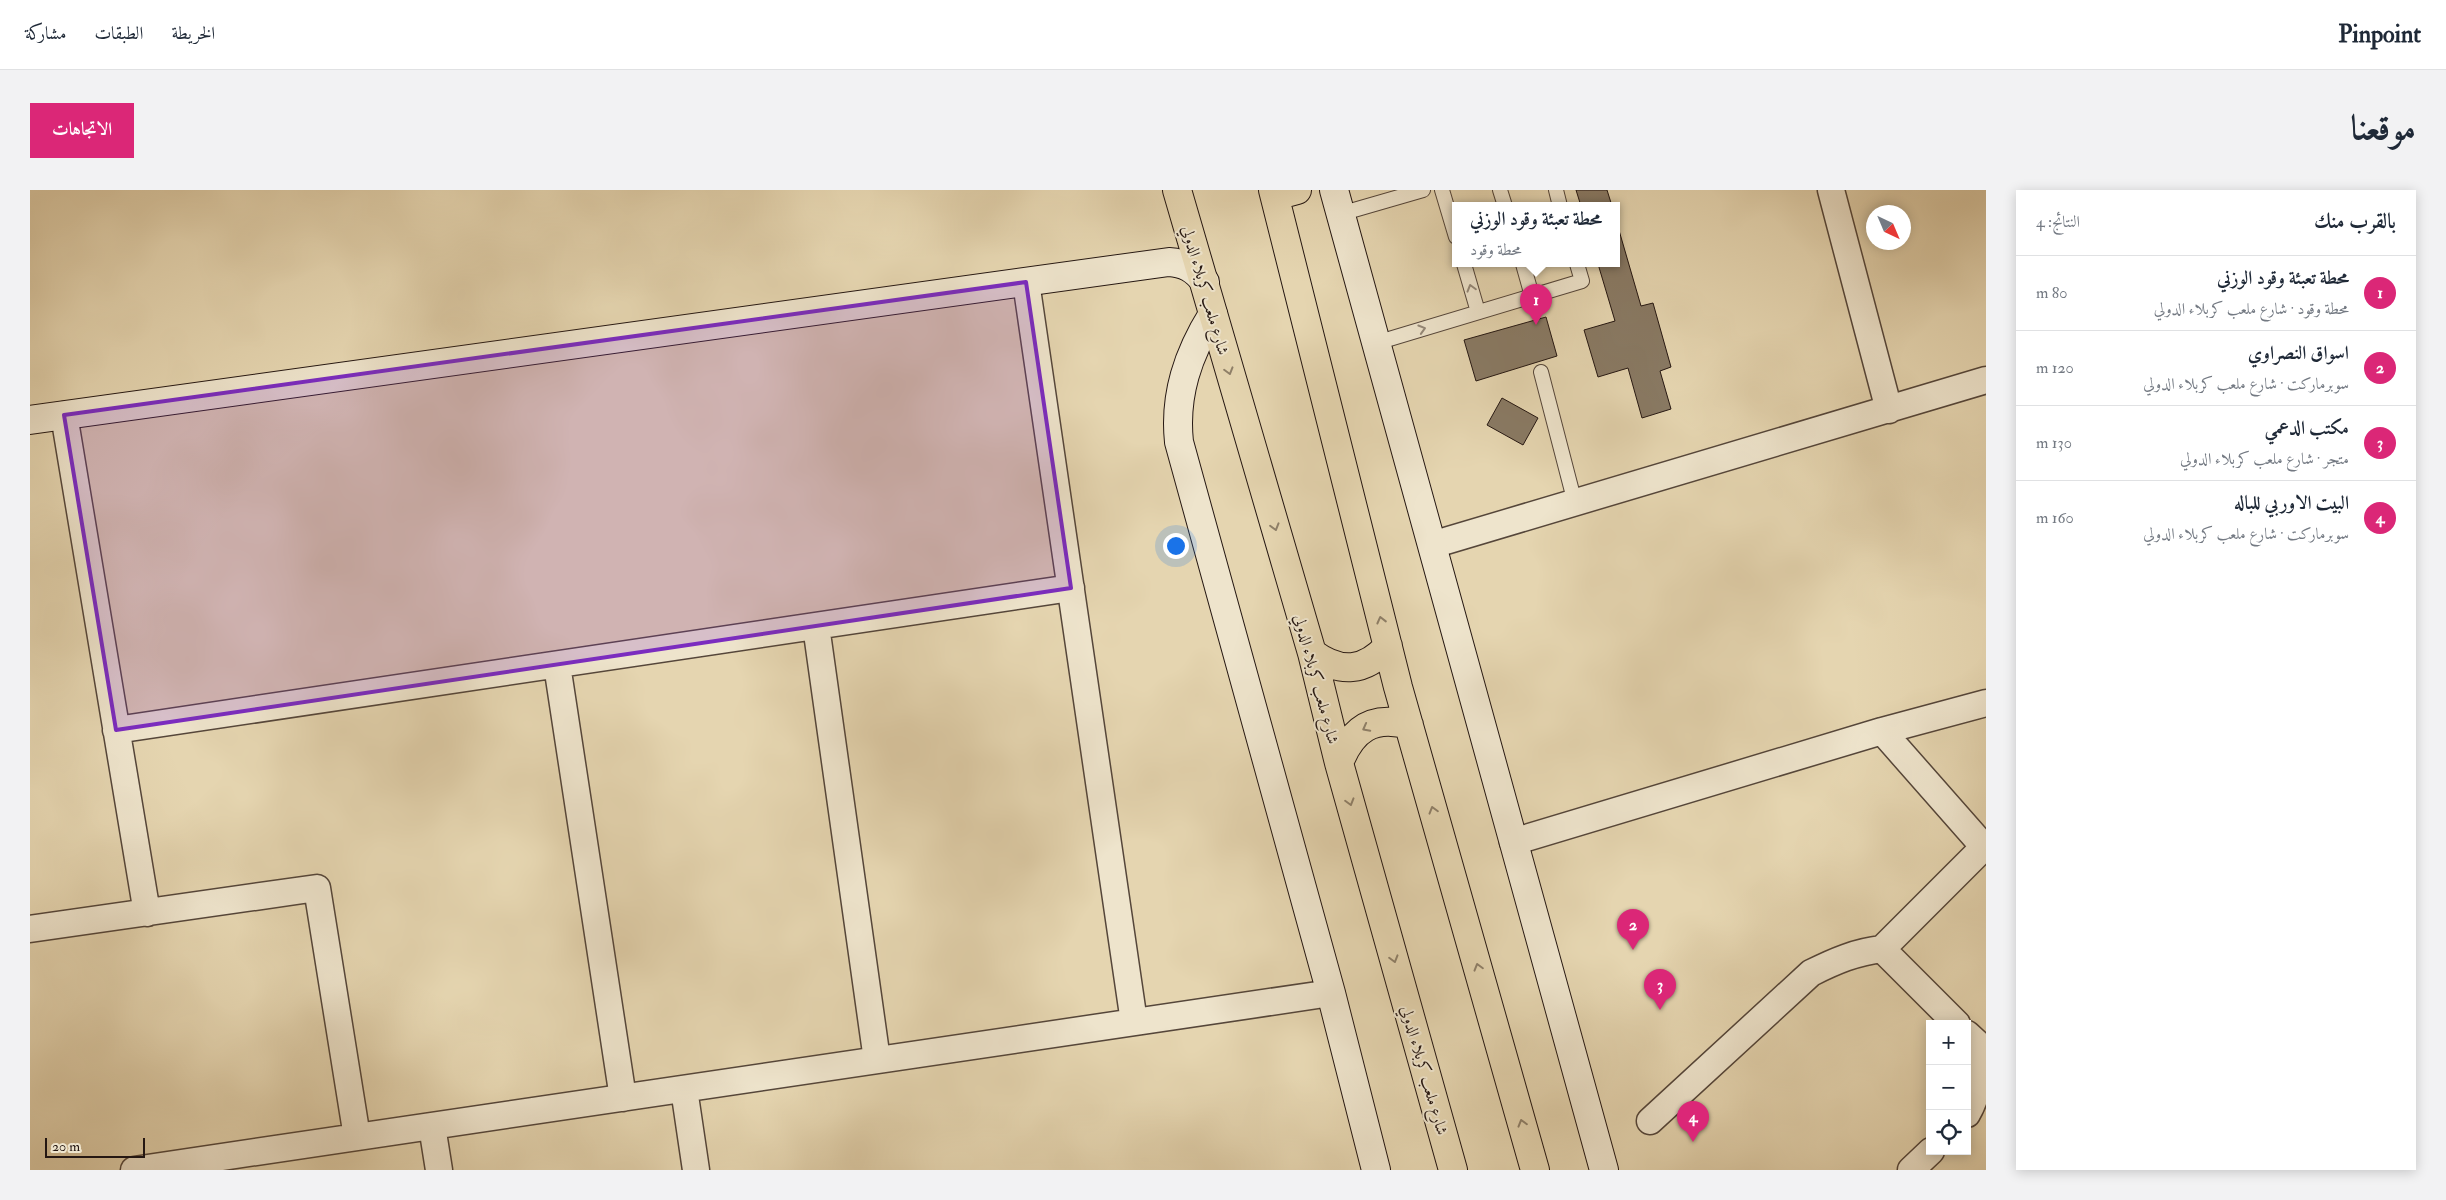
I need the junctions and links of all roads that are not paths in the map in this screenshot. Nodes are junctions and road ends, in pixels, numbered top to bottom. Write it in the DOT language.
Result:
graph roads {
  1 [pos="1177,190"];
  2 [pos="1423,190"];
  3 [pos="1442,190"];
  4 [pos="1500,190"];
  5 [pos="1831,190"];
  6 [pos="1282,192"];
  7 [pos="1337,202"];
  8 [pos="1504,202"];
  9 [pos="1452,224"];
  10 [pos="1465,267"];
  11 [pos="1523,267"];
  12 [pos="1578,267"];
  13 [pos="1026,282"];
  14 [pos="1205,282"];
  15 [pos="1532,296"];
  16 [pos="1478,312"];
  17 [pos="1213,314"];
  18 [pos="1376,343"];
  19 [pos="1541,372"];
  20 [pos="1986,380"];
  21 [pos="1889,410"];
  22 [pos="64,415"];
  23 [pos="30,420"];
  24 [pos="1575,503"];
  25 [pos="1432,545"];
  26 [pos="1071,588"];
  27 [pos="816,626"];
  28 [pos="1388,646"];
  29 [pos="1312,653"];
  30 [pos="557,665"];
  31 [pos="1986,703"];
  32 [pos="1409,726"];
  33 [pos="116,730"];
  34 [pos="1882,731"];
  35 [pos="1339,763"];
  36 [pos="1513,842"];
  37 [pos="1985,848"];
  38 [pos="147,912"];
  39 [pos="30,929"];
  40 [pos="1882,949"];
  41 [pos="1331,993"];
  42 [pos="1953,1020"];
  43 [pos="1134,1022"];
  44 [pos="1978,1040"];
  45 [pos="877,1060"];
  46 [pos="684,1089"];
  47 [pos="623,1098"];
  48 [pos="1969,1110"];
  49 [pos="1650,1121"];
  50 [pos="432,1126"];
  51 [pos="357,1137"];
  52 [pos="1927,1155"];
  53 [pos="188,1166"];
  54 [pos="134,1170"];
  55 [pos="439,1170"];
  56 [pos="696,1170"];
  57 [pos="1376,1170"];
  58 [pos="1453,1170"];
  59 [pos="1535,1170"];
  60 [pos="1604,1170"];
  61 [pos="1911,1170"];
  1 -- 14 [label="main road, شارع ملعب كربلاء الدولي"];
  2 -- 7 [label="lane"];
  3 -- 9 [label="lane"];
  4 -- 8 [label="lane"];
  5 -- 21 [label="street"];
  28 -- 6 [label="main road, one-way"];
  7 -- 18 [label="street"];
  16 -- 10 [label="lane, one-way"];
  11 -- 15 [label="lane"];
  12 -- 15 [label="lane"];
  13 -- 14 [label="street"];
  13 -- 22 [label="street"];
  13 -- 26 [label="street"];
  14 -- 17 [label="main road, شارع ملعب كربلاء الدولي"];
  15 -- 16 [label="lane"];
  18 -- 16 [label="lane, one-way"];
  17 -- 29 [label="main road, شارع ملعب كربلاء الدولي, one-way"];
  17 -- 41 [label="street"];
  18 -- 25 [label="street"];
  19 -- 24 [label="lane"];
  20 -- 21 [label="street"];
  21 -- 24 [label="street"];
  22 -- 23 [label="street"];
  22 -- 33 [label="street"];
  24 -- 25 [label="street"];
  25 -- 36 [label="street"];
  26 -- 27 [label="street"];
  26 -- 43 [label="street"];
  27 -- 30 [label="street"];
  27 -- 45 [label="street"];
  28 -- 29 [label="main road"];
  28 -- 32 [label="main road"];
  29 -- 35 [label="main road, شارع ملعب كربلاء الدولي"];
  30 -- 33 [label="street"];
  30 -- 47 [label="street"];
  31 -- 34 [label="street"];
  32 -- 35 [label="main road, one-way"];
  59 -- 32 [label="main road, one-way"];
  33 -- 38 [label="street"];
  34 -- 36 [label="street"];
  34 -- 37 [label="street"];
  35 -- 58 [label="main road, شارع ملعب كربلاء الدولي, one-way"];
  36 -- 60 [label="street"];
  37 -- 40 [label="street"];
  38 -- 39 [label="street"];
  38 -- 51 [label="street"];
  40 -- 42 [label="street"];
  40 -- 49 [label="street"];
  41 -- 43 [label="street"];
  41 -- 57 [label="street"];
  43 -- 45 [label="street"];
  44 -- 48 [label="street"];
  45 -- 46 [label="street"];
  46 -- 47 [label="street"];
  46 -- 56 [label="street"];
  47 -- 50 [label="street"];
  50 -- 51 [label="street"];
  50 -- 55 [label="street"];
  51 -- 53 [label="street"];
  52 -- 61 [label="street"];
  53 -- 54 [label="street"];
}
